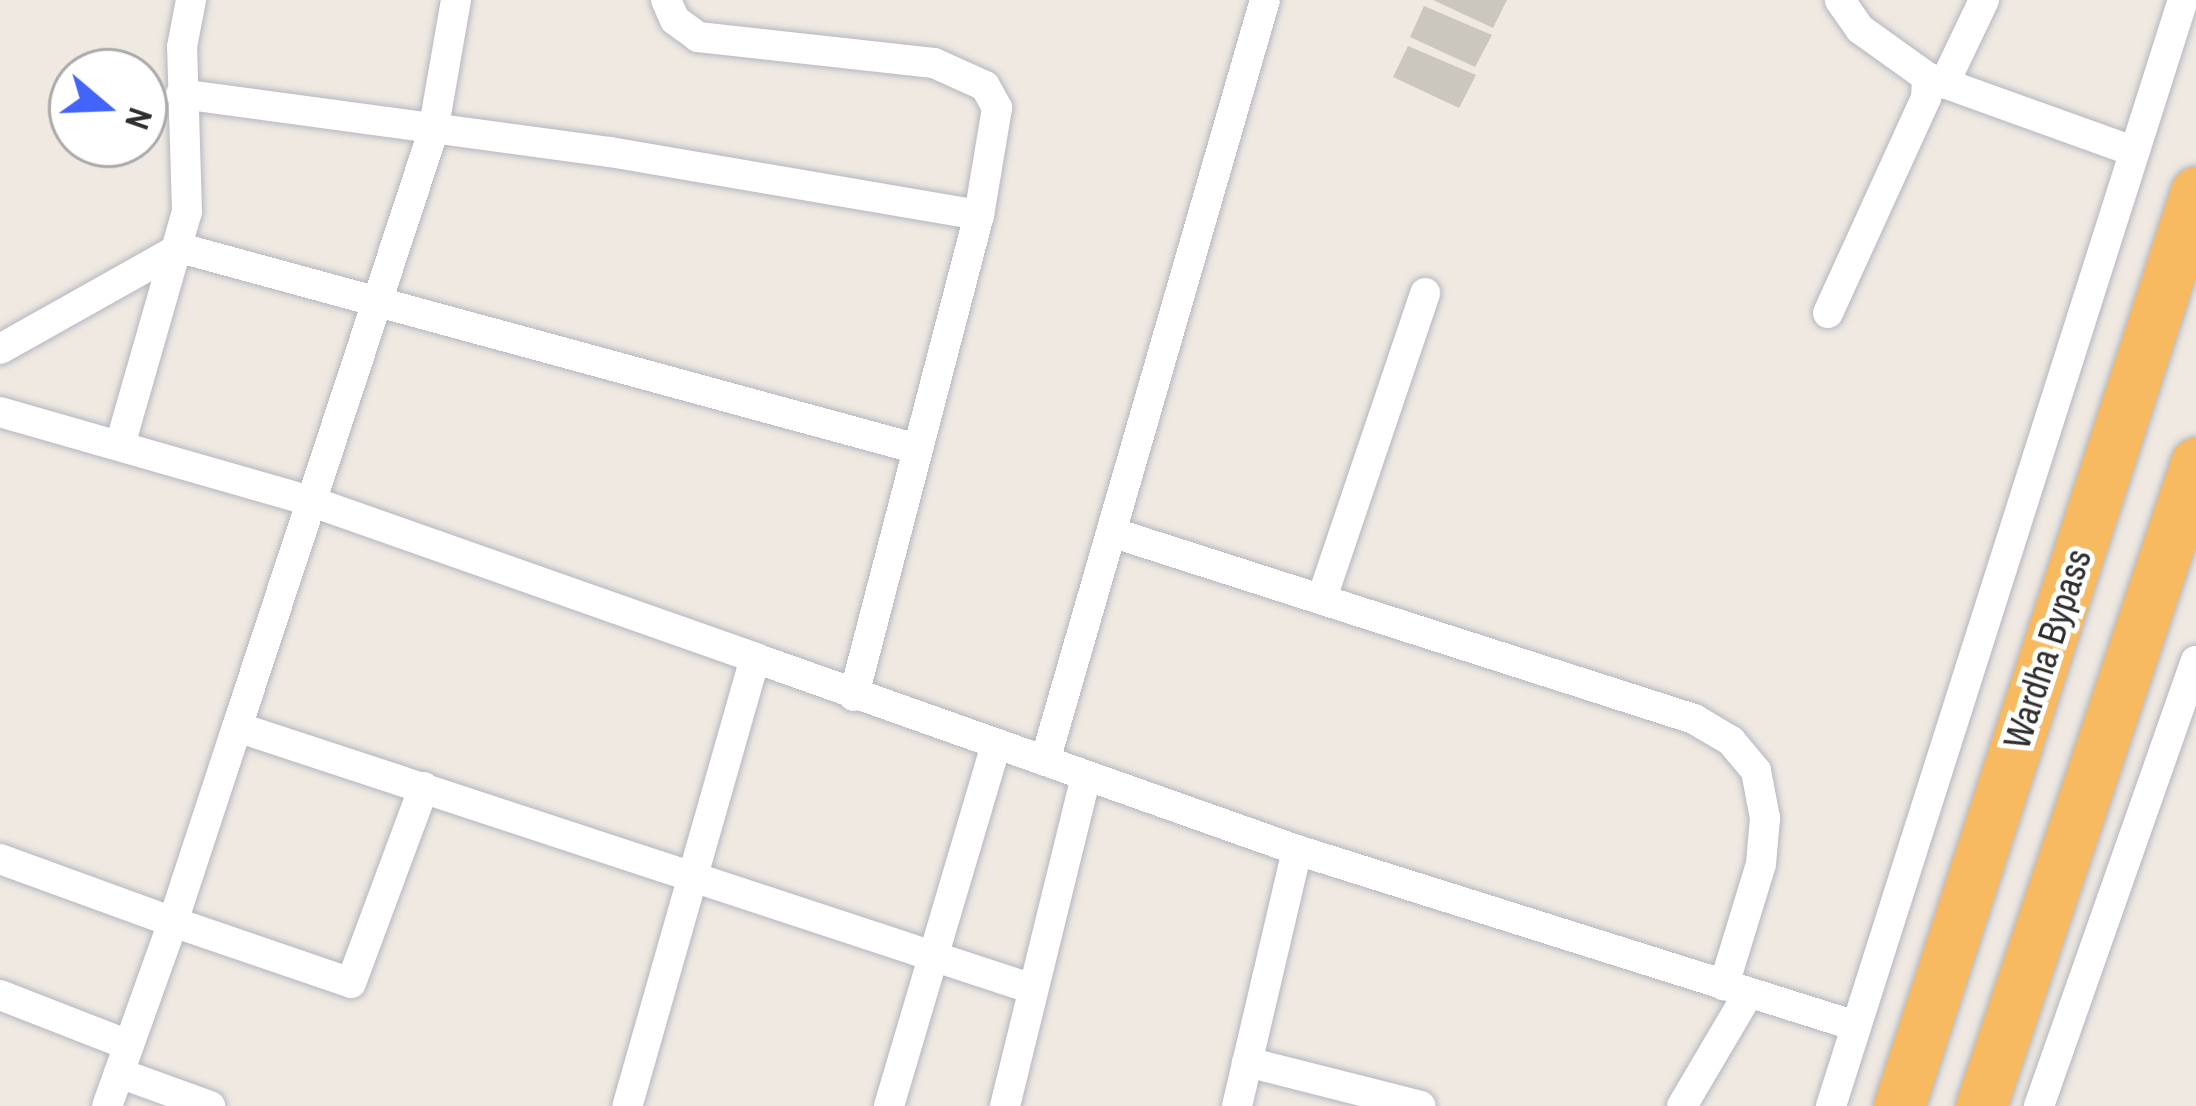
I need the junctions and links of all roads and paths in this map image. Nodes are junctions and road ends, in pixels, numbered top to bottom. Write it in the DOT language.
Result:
graph roads {
  1 [pos="191,0"];
  2 [pos="456,0"];
  3 [pos="667,0"];
  4 [pos="1265,0"];
  5 [pos="1840,0"];
  6 [pos="1984,0"];
  7 [pos="2183,0"];
  8 [pos="1935,81"];
  9 [pos="182,94"];
  10 [pos="433,132"];
  11 [pos="2133,151"];
  12 [pos="2196,192"];
  13 [pos="980,215"];
  14 [pos="180,248"];
  15 [pos="1425,293"];
  16 [pos="381,300"];
  17 [pos="1828,313"];
  18 [pos="0,349"];
  19 [pos="0,412"];
  20 [pos="120,445"];
  21 [pos="918,449"];
  22 [pos="2196,463"];
  23 [pos="310,501"];
  24 [pos="1114,533"];
  25 [pos="1322,598"];
  26 [pos="755,658"];
  27 [pos="2196,661"];
  28 [pos="854,696"];
  29 [pos="237,727"];
  30 [pos="996,744"];
  31 [pos="1045,760"];
  32 [pos="1086,777"];
  33 [pos="424,788"];
  34 [pos="1297,850"];
  35 [pos="0,859"];
  36 [pos="692,876"];
  37 [pos="173,922"];
  38 [pos="930,954"];
  39 [pos="1033,989"];
  40 [pos="1736,989"];
  41 [pos="0,995"];
  42 [pos="1856,1026"];
  43 [pos="1996,1058"];
  44 [pos="124,1059"];
  45 [pos="1247,1062"];
  46 [pos="2048,1096"];
  47 [pos="107,1106"];
  48 [pos="209,1106"];
  49 [pos="627,1106"];
  50 [pos="889,1106"];
  51 [pos="1005,1106"];
  52 [pos="1237,1106"];
  53 [pos="1421,1106"];
  54 [pos="1682,1106"];
  55 [pos="1831,1106"];
  56 [pos="1899,1106"];
  57 [pos="1981,1106"];
  1 -- 9 [label="street"];
  2 -- 10 [label="street"];
  3 -- 13 [label="street"];
  4 -- 24 [label="street"];
  5 -- 8 [label="street"];
  6 -- 8 [label="street"];
  7 -- 11 [label="street"];
  8 -- 11 [label="street"];
  8 -- 17 [label="street"];
  9 -- 10 [label="street"];
  9 -- 14 [label="street"];
  10 -- 13 [label="street"];
  10 -- 16 [label="street"];
  11 -- 42 [label="street"];
  12 -- 56 [label="highway, Wardha Bypass"];
  13 -- 21 [label="street"];
  14 -- 16 [label="street"];
  14 -- 18 [label="street"];
  14 -- 20 [label="street"];
  15 -- 25 [label="street"];
  16 -- 21 [label="street"];
  16 -- 23 [label="street"];
  19 -- 20 [label="street"];
  20 -- 23 [label="street"];
  21 -- 28 [label="street"];
  22 -- 43 [label="highway"];
  23 -- 26 [label="street"];
  23 -- 29 [label="street"];
  24 -- 25 [label="street"];
  24 -- 31 [label="street"];
  25 -- 40 [label="street"];
  26 -- 28 [label="street"];
  26 -- 36 [label="street"];
  27 -- 46 [label="street"];
  28 -- 30 [label="street"];
  29 -- 33 [label="street"];
  29 -- 37 [label="street"];
  30 -- 31 [label="street"];
  30 -- 38 [label="street"];
  31 -- 32 [label="street"];
  32 -- 34 [label="street"];
  32 -- 39 [label="street"];
  33 -- 36 [label="street"];
  33 -- 37 [label="street"];
  34 -- 40 [label="street"];
  34 -- 45 [label="street"];
  35 -- 37 [label="street"];
  36 -- 38 [label="street"];
  36 -- 49 [label="street"];
  37 -- 44 [label="street"];
  38 -- 39 [label="street"];
  38 -- 50 [label="street"];
  39 -- 51 [label="street"];
  40 -- 42 [label="street"];
  40 -- 54 [label="street"];
  41 -- 44 [label="street"];
  42 -- 55 [label="street"];
  43 -- 46 [label="street"];
  43 -- 57 [label="highway"];
  44 -- 47 [label="street"];
  44 -- 48 [label="street"];
  45 -- 52 [label="street"];
  45 -- 53 [label="street"];
}
